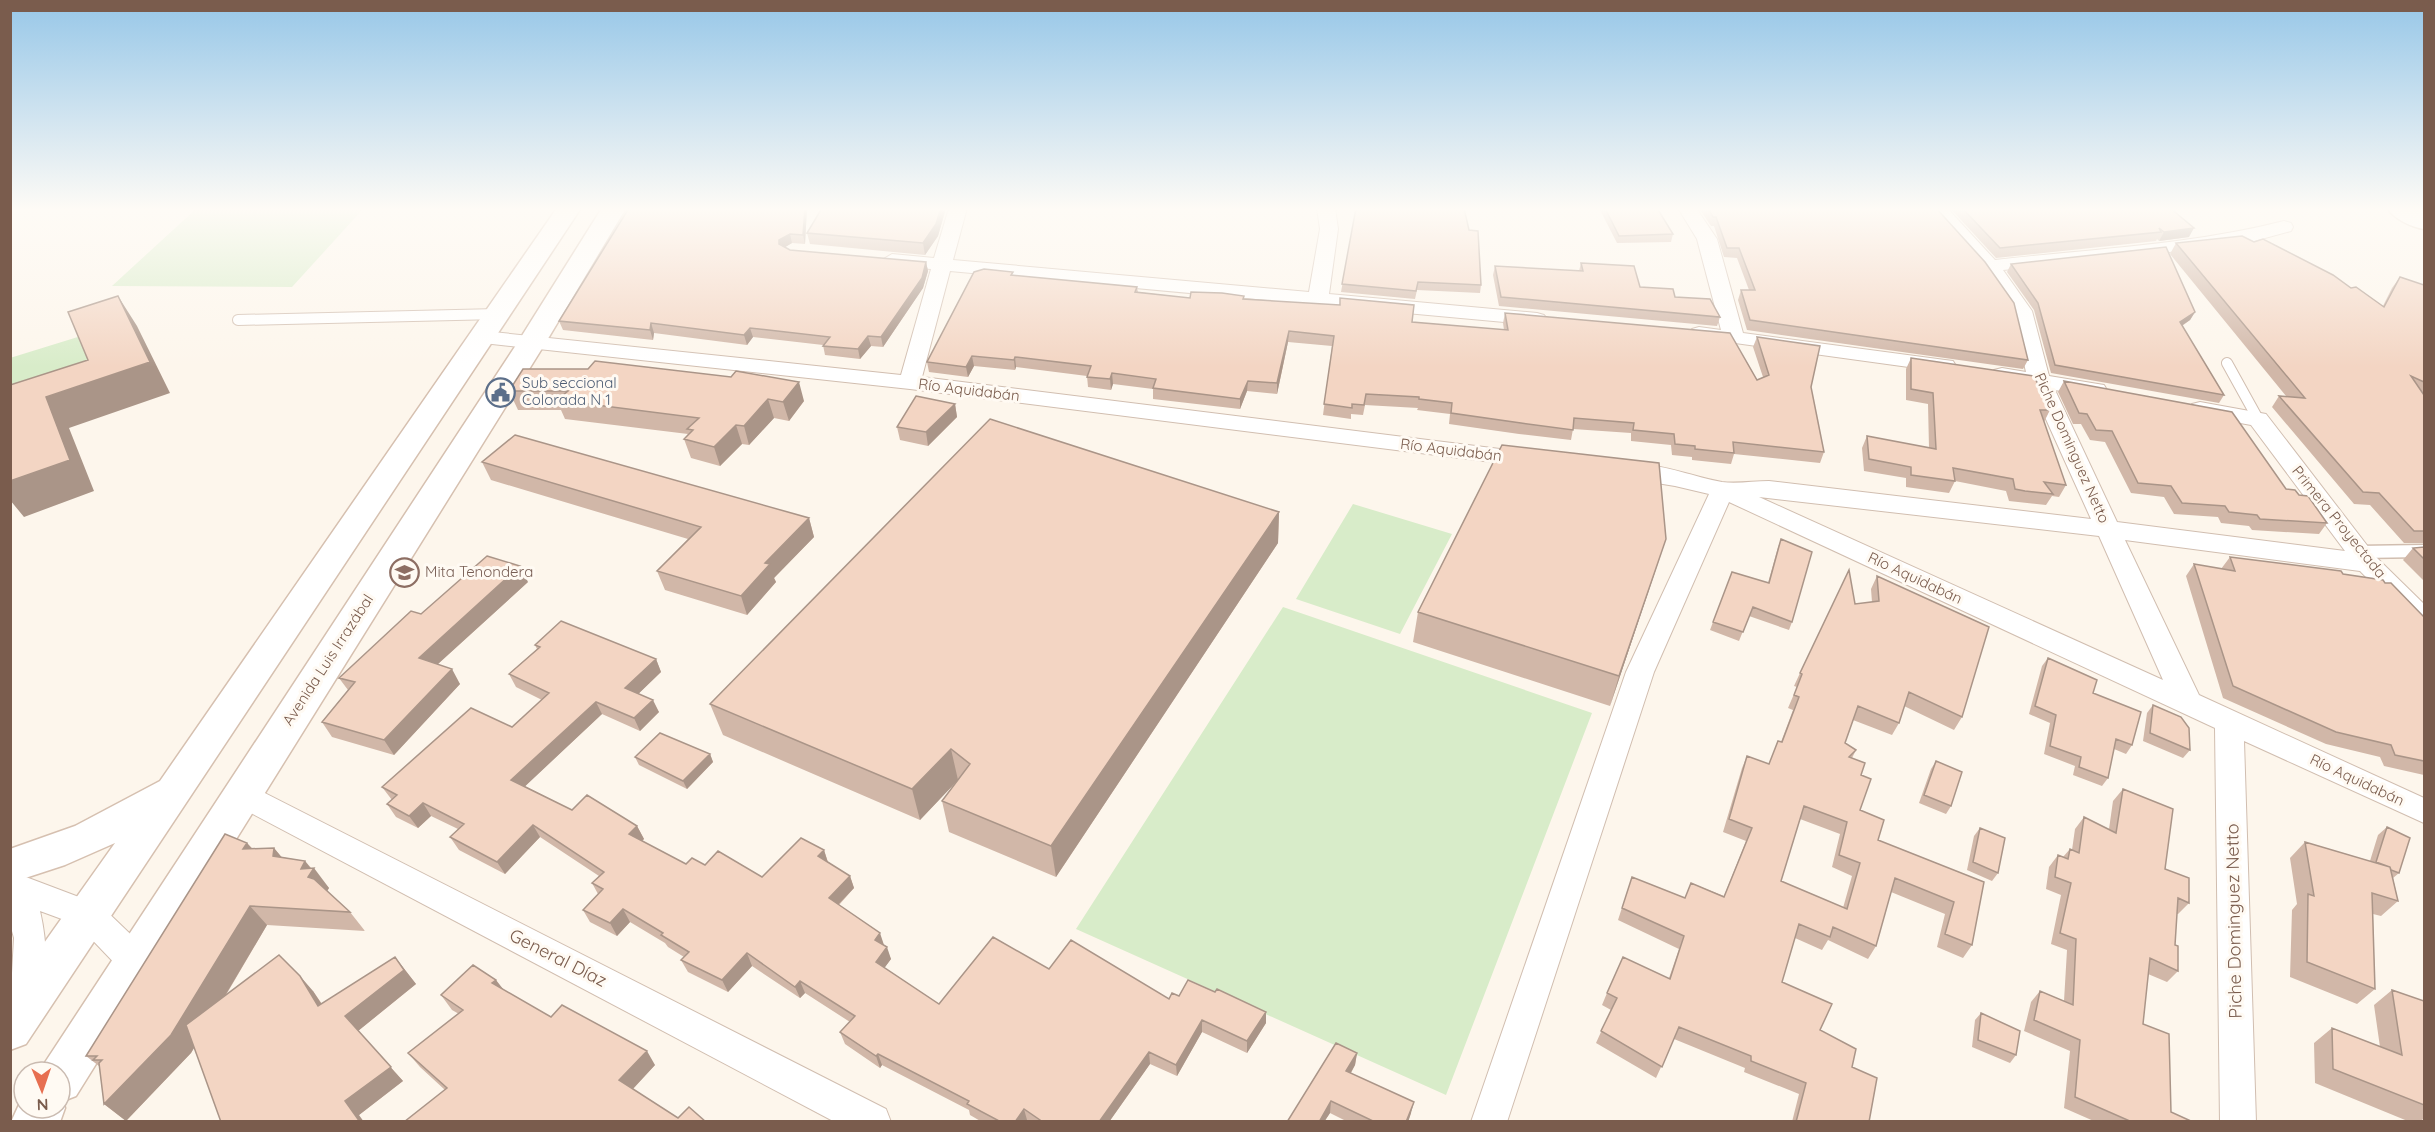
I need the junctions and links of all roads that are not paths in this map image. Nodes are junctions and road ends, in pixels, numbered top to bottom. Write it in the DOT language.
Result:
graph roads {
  1 [pos="534,261"];
  2 [pos="582,261"];
  3 [pos="902,261"];
  4 [pos="944,261"];
  5 [pos="1324,261"];
  6 [pos="1713,261"];
  7 [pos="1985,261"];
  8 [pos="2038,261"];
  9 [pos="943,265"];
  10 [pos="1990,266"];
  11 [pos="1318,300"];
  12 [pos="238,320"];
  13 [pos="1555,320"];
  14 [pos="491,325"];
  15 [pos="1673,331"];
  16 [pos="1733,336"];
  17 [pos="532,342"];
  18 [pos="2228,363"];
  19 [pos="2039,380"];
  20 [pos="910,382"];
  21 [pos="2120,394"];
  22 [pos="2177,405"];
  23 [pos="2258,419"];
  24 [pos="1557,463"];
  25 [pos="1605,469"];
  26 [pos="1723,490"];
  27 [pos="2108,529"];
  28 [pos="2424,551"];
  29 [pos="2363,557"];
  30 [pos="2424,620"];
  31 [pos="2188,703"];
  32 [pos="2229,721"];
  33 [pos="179,785"];
  34 [pos="243,794"];
  35 [pos="2424,811"];
  36 [pos="13,879"];
  37 [pos="89,915"];
  38 [pos="135,961"];
  39 [pos="17,1019"];
  40 [pos="72,1061"];
  41 [pos="873,1122"];
  42 [pos="1489,1122"];
  43 [pos="2238,1122"];
  1 -- 14 [label="main road"];
  2 -- 17 [label="main road, Avenida Luis Irrazábal"];
  3 -- 9 [label="street"];
  4 -- 9 [label="street"];
  5 -- 11 [label="street"];
  6 -- 16 [label="street"];
  7 -- 10 [label="street, Piche Dominguez Netto"];
  8 -- 10 [label="street"];
  9 -- 11 [label="street"];
  9 -- 20 [label="street"];
  10 -- 19 [label="street, Piche Dominguez Netto"];
  11 -- 13 [label="street"];
  12 -- 14 [label="lane"];
  14 -- 17 [label="street, Río Aquidabán"];
  14 -- 33 [label="main road"];
  15 -- 16 [label="street"];
  16 -- 19 [label="street"];
  17 -- 20 [label="street, Río Aquidabán"];
  17 -- 34 [label="main road, Avenida Luis Irrazábal"];
  18 -- 23 [label="lane"];
  19 -- 21 [label="street"];
  19 -- 27 [label="street, Piche Dominguez Netto"];
  20 -- 24 [label="street, Río Aquidabán"];
  22 -- 23 [label="street"];
  23 -- 29 [label="street, Primera Proyectada"];
  25 -- 26 [label="street, Río Aquidabán"];
  26 -- 27 [label="street"];
  26 -- 31 [label="street, Río Aquidabán"];
  26 -- 42 [label="street"];
  27 -- 29 [label="street"];
  27 -- 31 [label="street, Piche Dominguez Netto"];
  28 -- 29 [label="lane"];
  29 -- 30 [label="street, Primera Proyectada"];
  31 -- 32 [label="street, Río Aquidabán"];
  32 -- 35 [label="street, Río Aquidabán"];
  32 -- 43 [label="street, Piche Dominguez Netto"];
  33 -- 36 [label="main road"];
  33 -- 37 [label="main road"];
  34 -- 38 [label="main road, Avenida Luis Irrazábal"];
  34 -- 41 [label="street, General Díaz"];
  36 -- 37 [label="street"];
  36 -- 39 [label="street"];
  37 -- 38 [label="street"];
  37 -- 39 [label="main road"];
  38 -- 40 [label="main road, Avenida Luis Irrazábal"];
}
